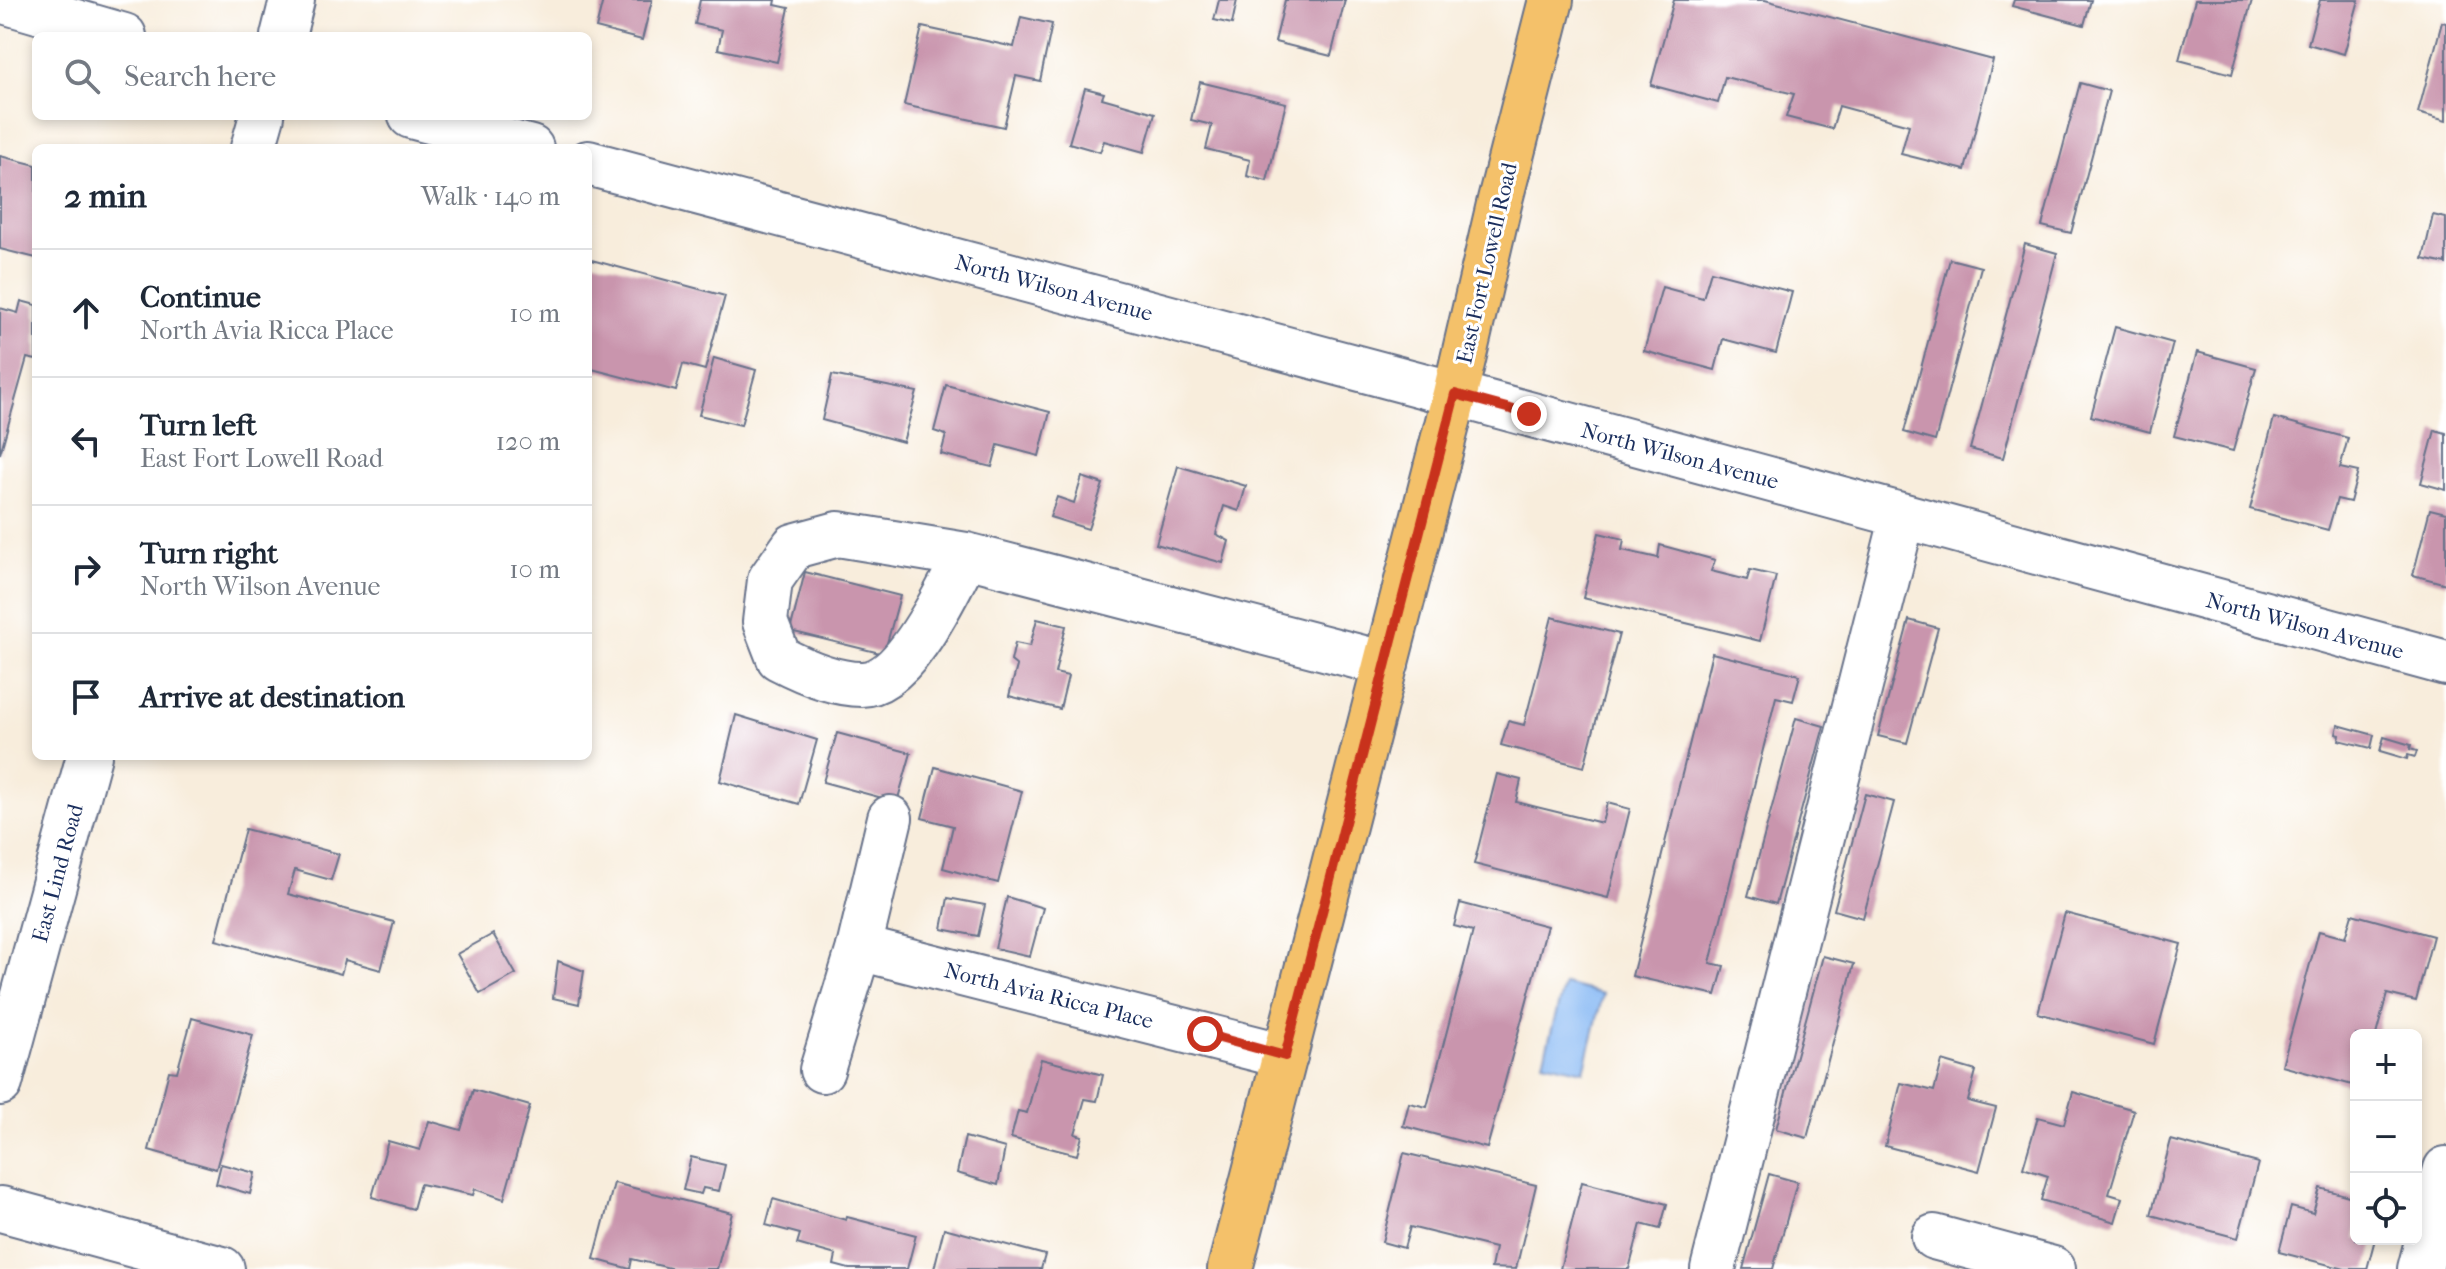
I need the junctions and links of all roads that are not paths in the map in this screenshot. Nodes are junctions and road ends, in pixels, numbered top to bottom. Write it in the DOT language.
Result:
graph roads {
  1 [pos="0,0"];
  2 [pos="292,0"];
  3 [pos="1551,0"];
  4 [pos="110,32"];
  5 [pos="284,32"];
  6 [pos="261,120"];
  7 [pos="426,120"];
  8 [pos="254,144"];
  9 [pos="516,144"];
  10 [pos="592,164"];
  11 [pos="1455,394"];
  12 [pos="1903,516"];
  13 [pos="966,555"];
  14 [pos="2446,663"];
  15 [pos="1386,664"];
  16 [pos="88,760"];
  17 [pos="890,818"];
  18 [pos="859,948"];
  19 [pos="1285,1056"];
  20 [pos="822,1070"];
  21 [pos="0,1083"];
  22 [pos="2446,1173"];
  23 [pos="0,1203"];
  24 [pos="1934,1237"];
  25 [pos="222,1269"];
  26 [pos="1230,1269"];
  27 [pos="1713,1269"];
  28 [pos="2053,1269"];
  29 [pos="2420,1269"];
  1 -- 4 [label="street"];
  2 -- 5 [label="street"];
  3 -- 11 [label="main road, East Fort Lowell Road"];
  6 -- 8 [label="street"];
  7 -- 9 [label="street"];
  10 -- 11 [label="street, North Wilson Avenue"];
  11 -- 12 [label="street, North Wilson Avenue"];
  11 -- 15 [label="main road, East Fort Lowell Road"];
  12 -- 14 [label="street, North Wilson Avenue"];
  12 -- 27 [label="street"];
  13 -- 13 [label="street"];
  13 -- 15 [label="street"];
  15 -- 19 [label="main road, East Fort Lowell Road"];
  16 -- 21 [label="street, East Lind Road"];
  17 -- 18 [label="street"];
  18 -- 19 [label="street, North Avia Ricca Place"];
  18 -- 20 [label="street"];
  19 -- 26 [label="main road, East Fort Lowell Road"];
  22 -- 29 [label="street"];
  23 -- 25 [label="street"];
  24 -- 28 [label="street"];
}
